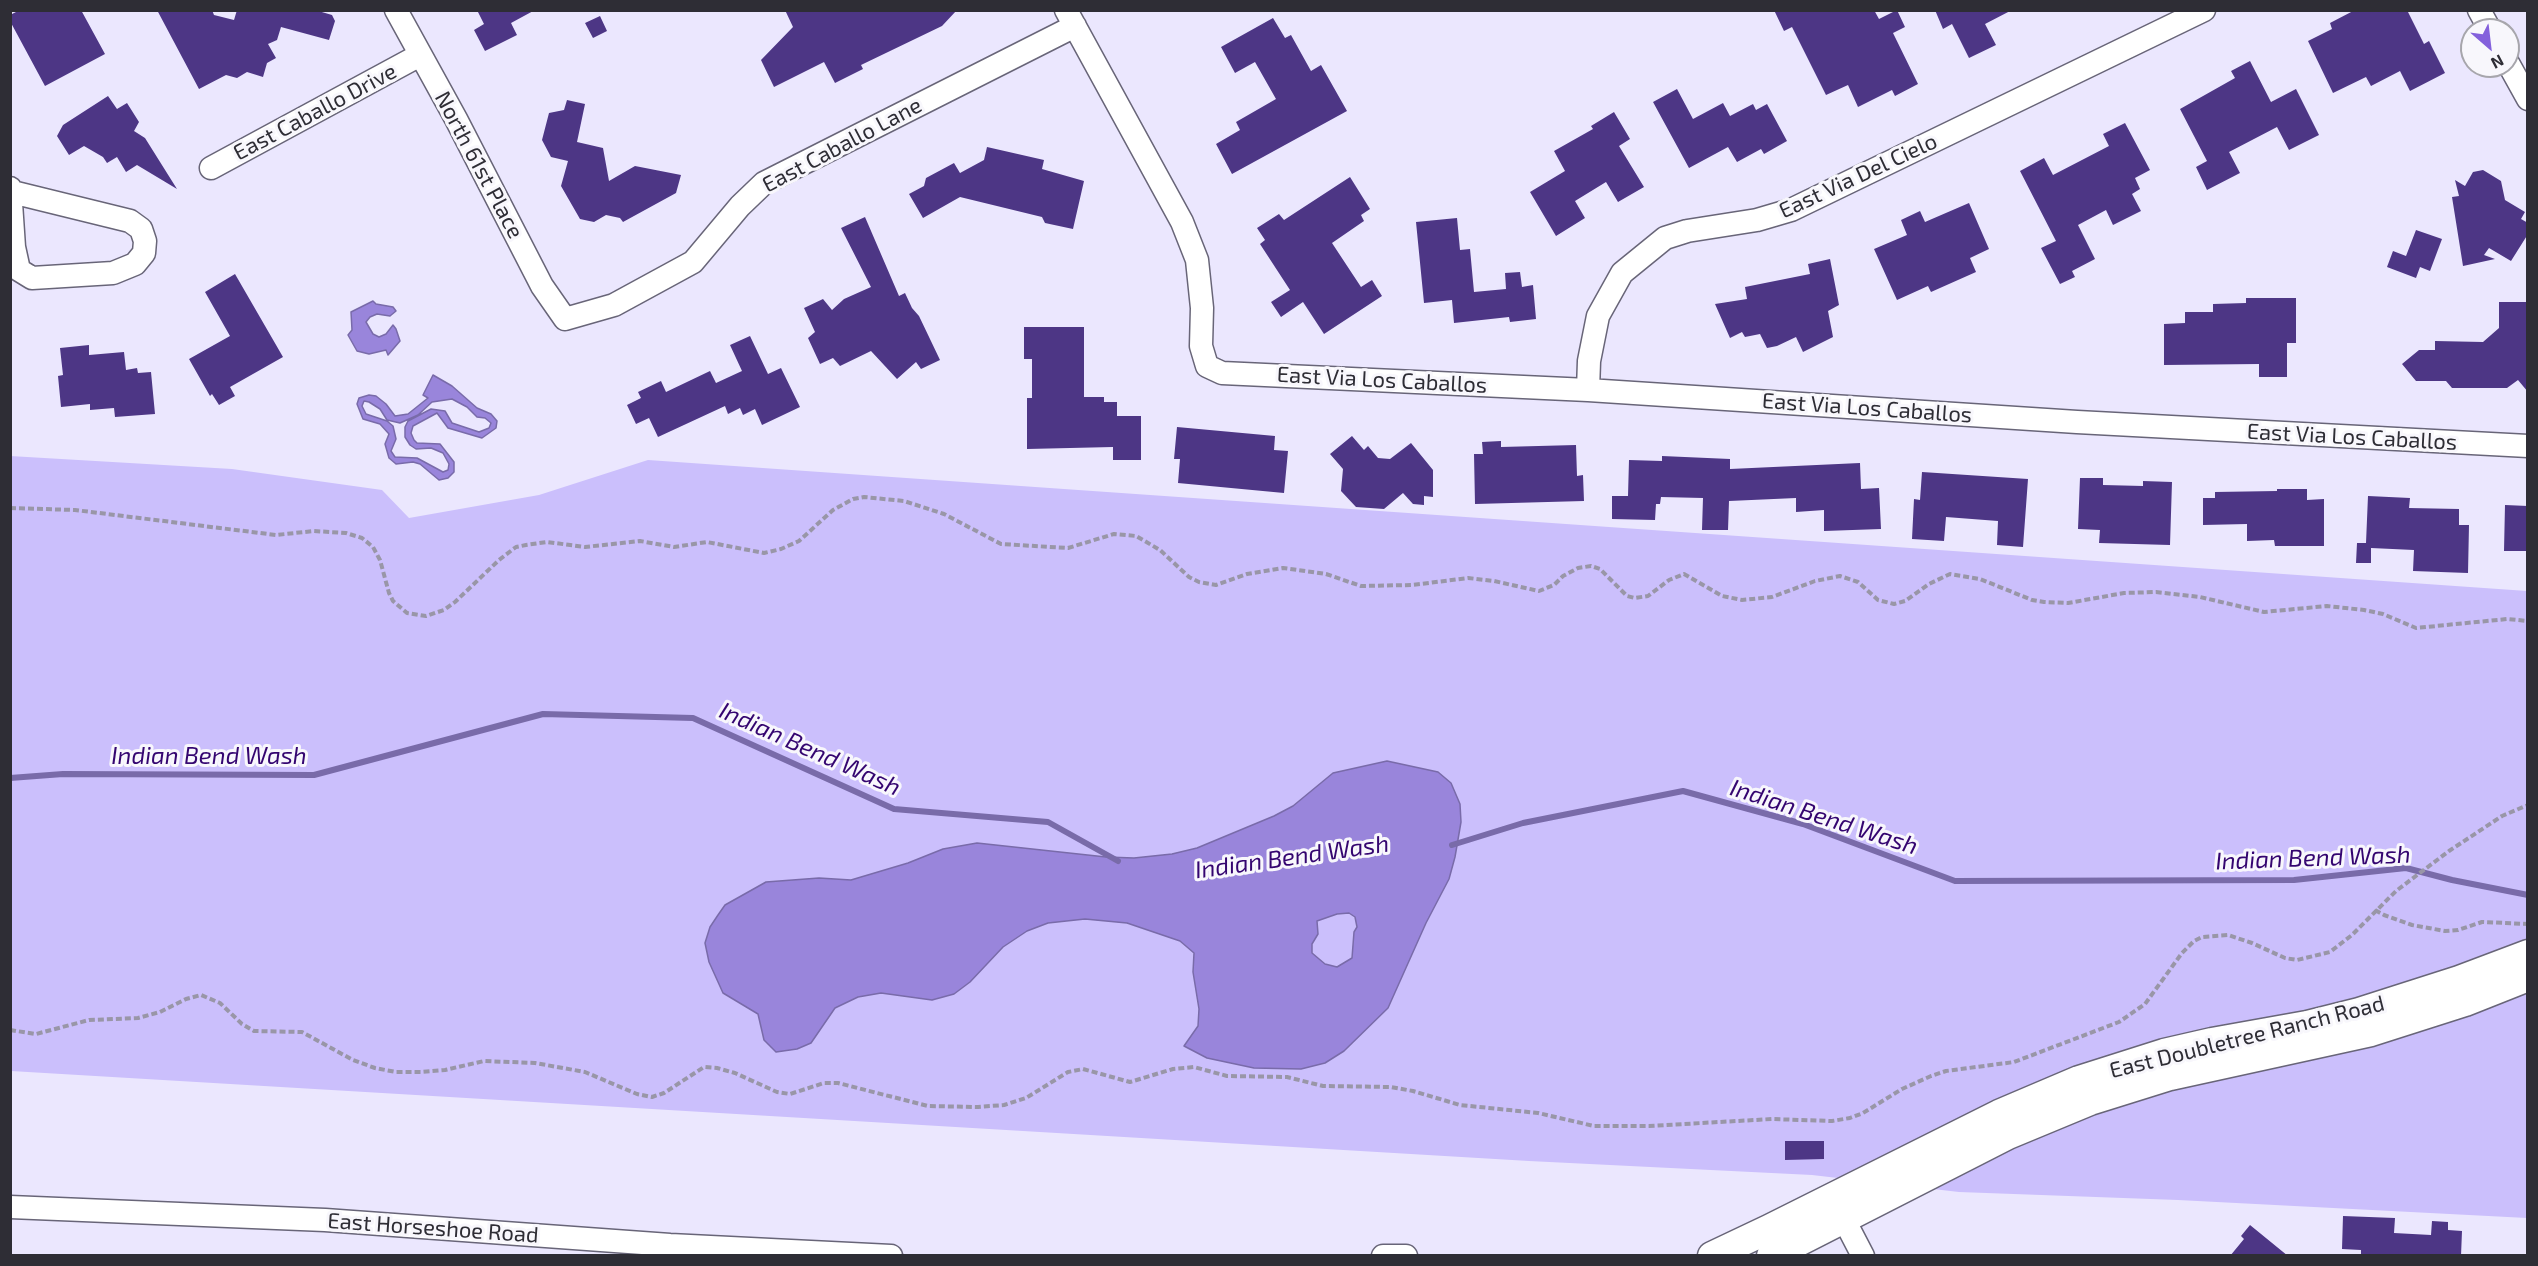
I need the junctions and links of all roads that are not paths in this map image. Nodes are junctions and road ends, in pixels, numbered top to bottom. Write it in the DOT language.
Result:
graph roads {
  1 [pos="396,10"];
  2 [pos="2204,10"];
  3 [pos="1071,18"];
  4 [pos="420,55"];
  5 [pos="2516,78"];
  6 [pos="2528,99"];
  7 [pos="211,168"];
  8 [pos="11,190"];
  9 [pos="565,319"];
  10 [pos="1588,390"];
  11 [pos="2528,446"];
  12 [pos="2528,954"];
  13 [pos="2528,977"];
  14 [pos="10,1207"];
  15 [pos="1838,1209"];
  16 [pos="670,1250"];
  17 [pos="891,1256"];
  18 [pos="1383,1256"];
  19 [pos="1407,1256"];
  20 [pos="1712,1256"];
  21 [pos="1771,1256"];
  22 [pos="1863,1256"];
  1 -- 4 [label="street, North 61st Place"];
  2 -- 10 [label="street, East Via Del Cielo"];
  3 -- 9 [label="street, East Caballo Lane"];
  3 -- 10 [label="street, East Via Los Caballos"];
  4 -- 7 [label="street, East Caballo Drive"];
  4 -- 9 [label="street, North 61st Place"];
  5 -- 6 [label="street"];
  8 -- 8 [label="street"];
  10 -- 11 [label="street, East Via Los Caballos"];
  12 -- 15 [label="main road, East Doubletree Ranch Road"];
  13 -- 15 [label="main road, East Doubletree Ranch Road"];
  14 -- 16 [label="street, East Horseshoe Road"];
  15 -- 20 [label="main road, East Doubletree Ranch Road"];
  15 -- 21 [label="main road, East Doubletree Ranch Road"];
  15 -- 22 [label="street"];
  16 -- 17 [label="street, East Horseshoe Road"];
  18 -- 19 [label="street"];
}
